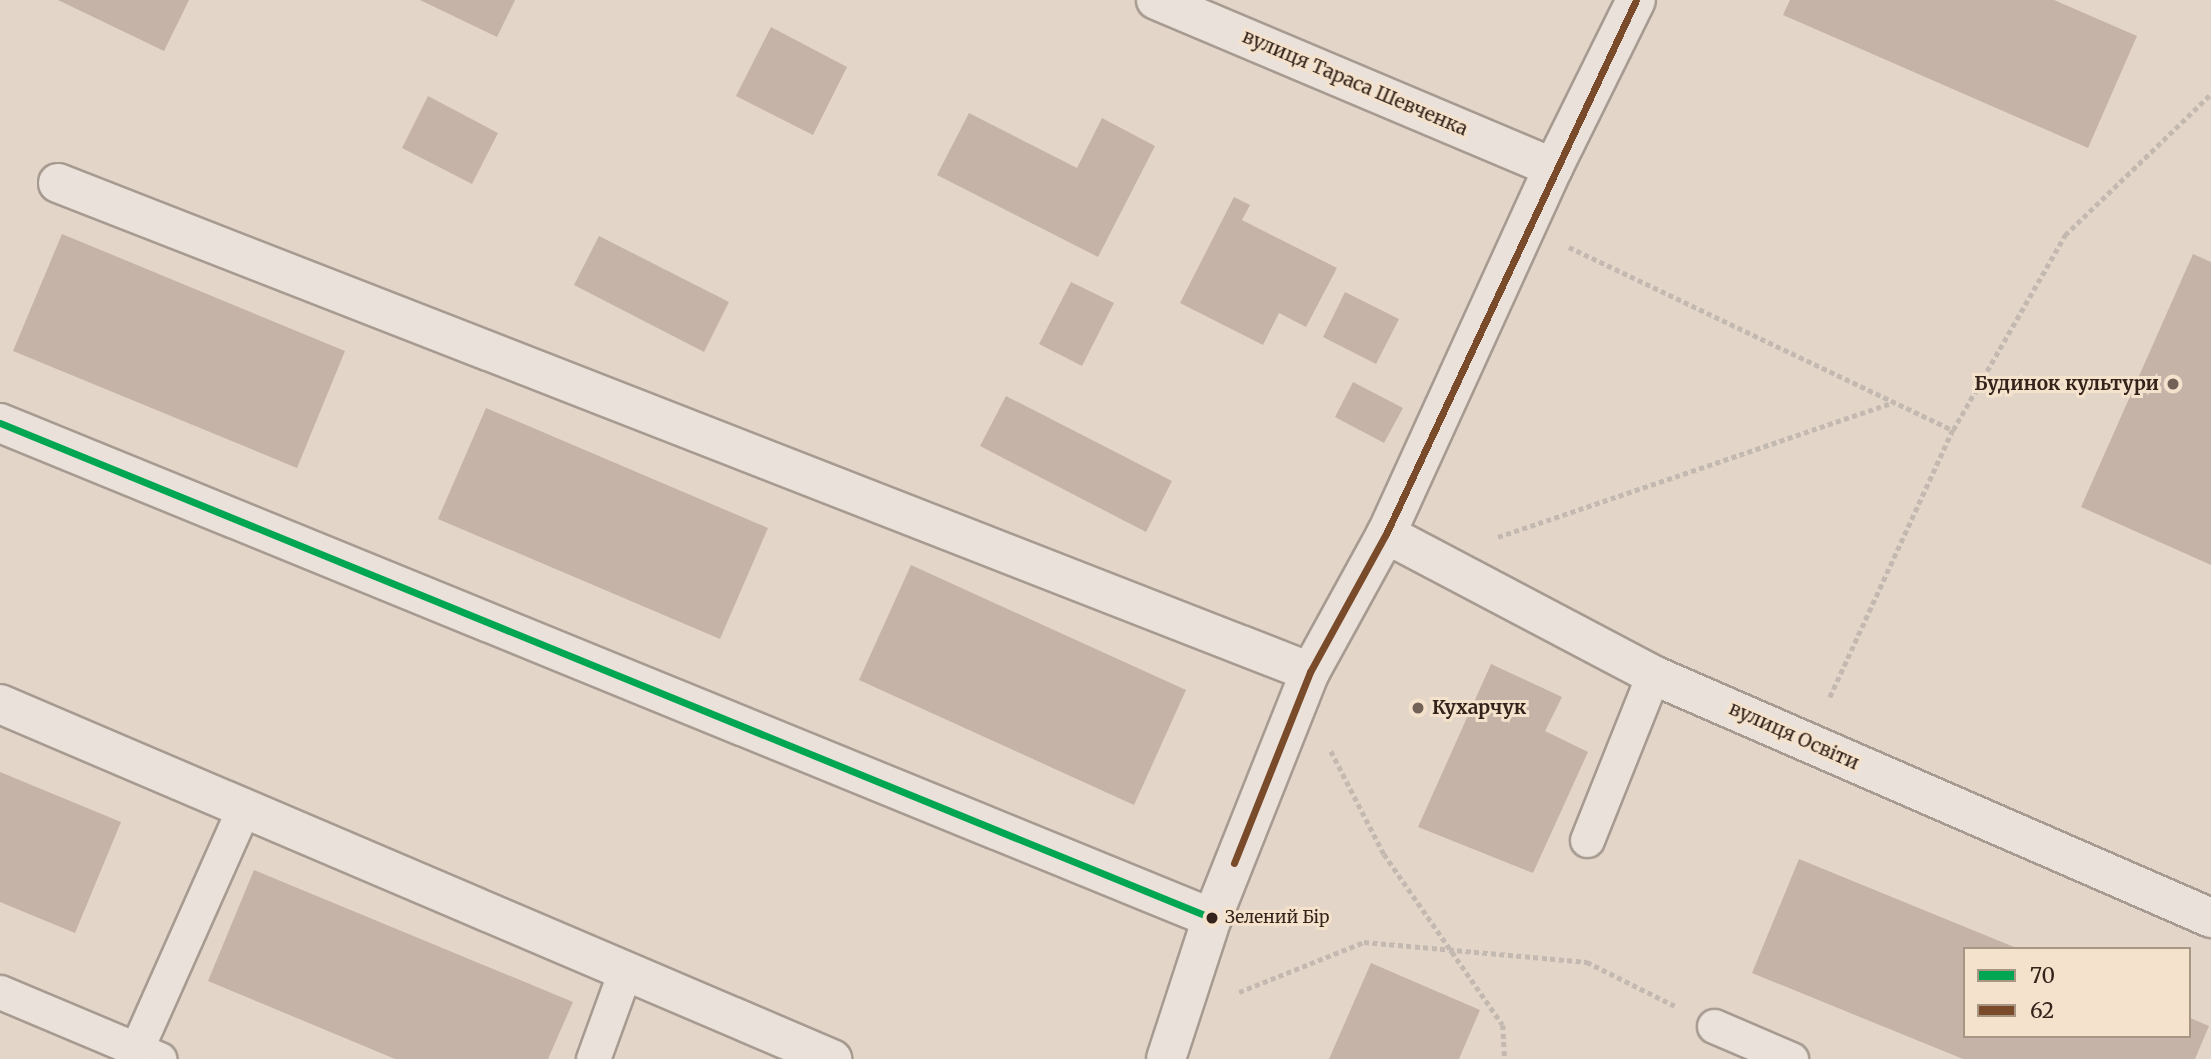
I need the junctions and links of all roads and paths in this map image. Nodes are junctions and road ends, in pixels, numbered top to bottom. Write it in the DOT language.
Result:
graph roads {
  1 [pos="1156,0"];
  2 [pos="1636,0"];
  3 [pos="2211,94"];
  4 [pos="1553,168"];
  5 [pos="58,183"];
  6 [pos="1527,227"];
  7 [pos="1895,402"];
  8 [pos="0,424"];
  9 [pos="1953,430"];
  10 [pos="1386,534"];
  11 [pos="1433,559"];
  12 [pos="1653,675"];
  13 [pos="1306,683"];
  14 [pos="0,704"];
  15 [pos="1809,743"];
  16 [pos="244,808"];
  17 [pos="1587,840"];
  18 [pos="1212,918"];
  19 [pos="2211,918"];
  20 [pos="1454,954"];
  21 [pos="625,971"];
  22 [pos="0,992"];
  23 [pos="1180,1016"];
  24 [pos="1714,1026"];
  25 [pos="143,1056"];
  26 [pos="593,1059"];
  27 [pos="832,1059"];
  28 [pos="1166,1059"];
  29 [pos="1505,1059"];
  30 [pos="1791,1059"];
  1 -- 4 [label="street, вулиця Тараса Шевченка"];
  2 -- 4 [label="street"];
  3 -- 9 [label="path"];
  4 -- 6 [label="street"];
  5 -- 13 [label="street"];
  6 -- 7 [label="path"];
  6 -- 10 [label="street"];
  7 -- 9 [label="path"];
  7 -- 11 [label="path"];
  8 -- 18 [label="street"];
  9 -- 15 [label="path"];
  10 -- 11 [label="street, вулиця Освіти"];
  10 -- 13 [label="street"];
  11 -- 12 [label="street, вулиця Освіти"];
  12 -- 15 [label="street, вулиця Освіти"];
  12 -- 17 [label="lane"];
  13 -- 18 [label="street"];
  13 -- 20 [label="path"];
  14 -- 16 [label="street"];
  15 -- 19 [label="street, вулиця Освіти"];
  16 -- 21 [label="street"];
  16 -- 25 [label="lane"];
  18 -- 23 [label="street"];
  20 -- 23 [label="path"];
  20 -- 24 [label="path"];
  20 -- 29 [label="path"];
  21 -- 26 [label="lane"];
  21 -- 27 [label="street"];
  22 -- 25 [label="lane"];
  23 -- 28 [label="street"];
  24 -- 30 [label="lane"];
}
